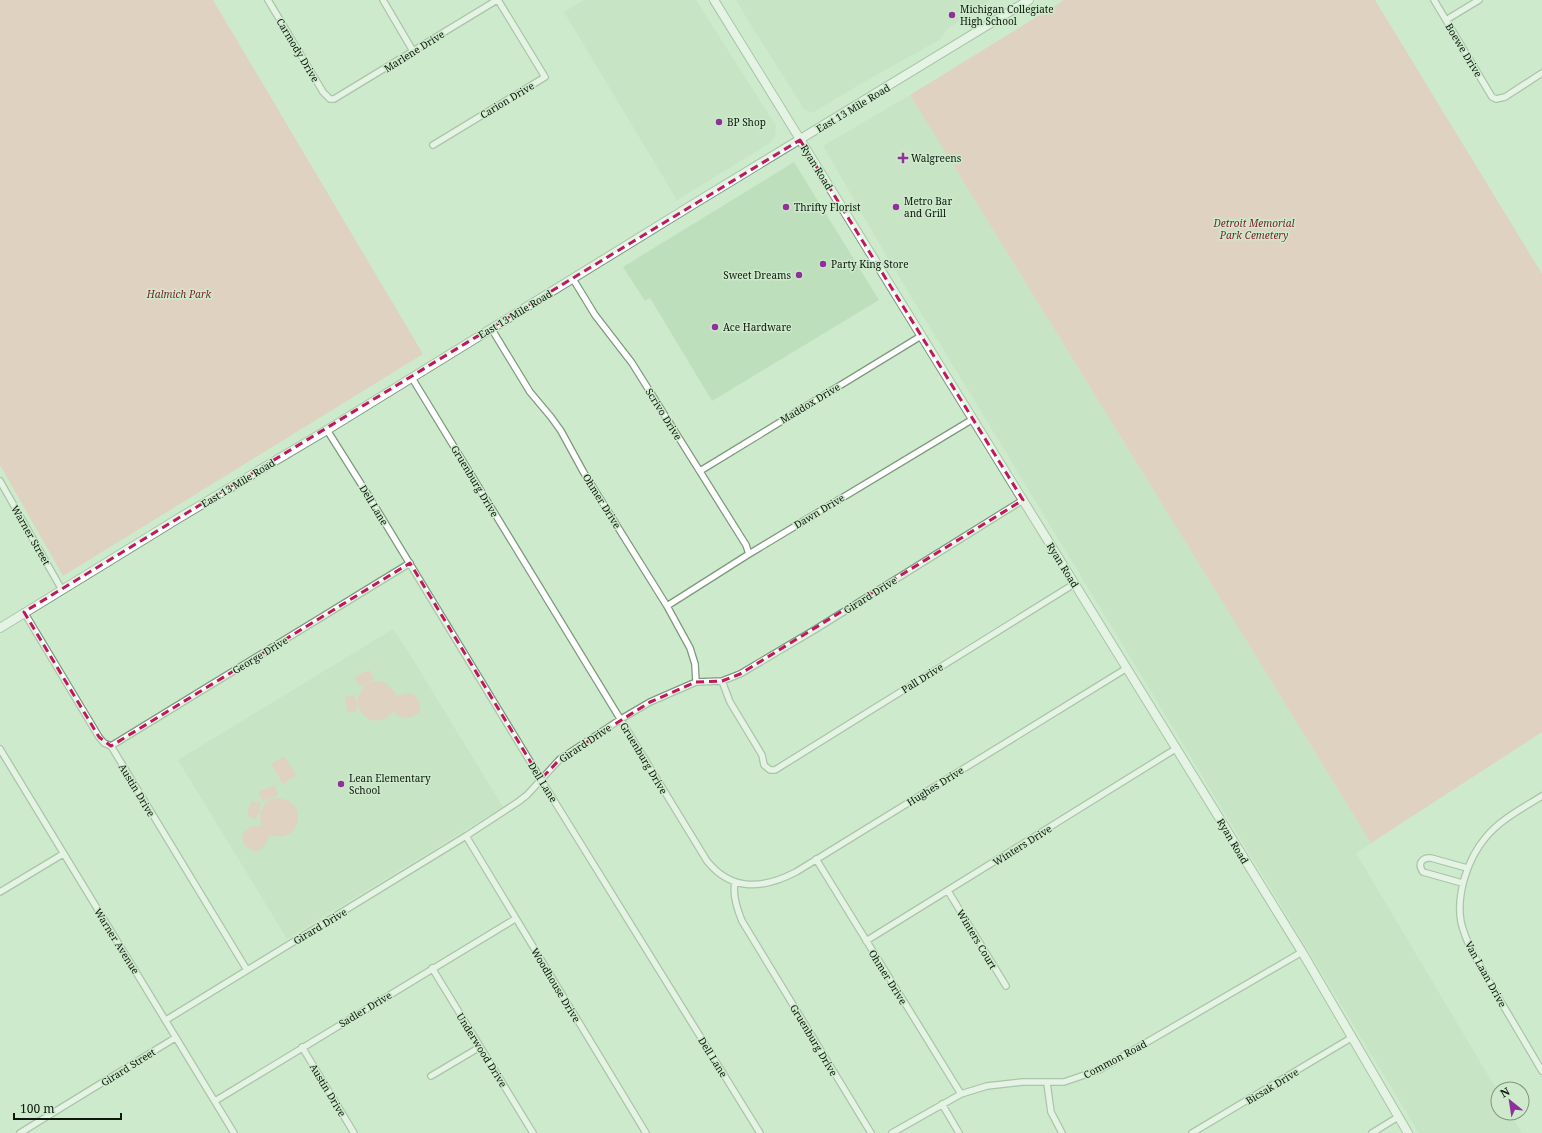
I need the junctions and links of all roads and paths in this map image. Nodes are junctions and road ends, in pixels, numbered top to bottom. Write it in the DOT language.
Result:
graph roads {
  1 [pos="268,0"];
  2 [pos="383,0"];
  3 [pos="498,0"];
  4 [pos="714,0"];
  5 [pos="1029,0"];
  6 [pos="1434,0"];
  7 [pos="1479,0"];
  8 [pos="1446,20"];
  9 [pos="413,51"];
  10 [pos="1542,73"];
  11 [pos="330,99"];
  12 [pos="800,140"];
  13 [pos="433,145"];
  14 [pos="573,279"];
  15 [pos="490,328"];
  16 [pos="921,336"];
  17 [pos="412,378"];
  18 [pos="972,419"];
  19 [pos="327,430"];
  20 [pos="700,471"];
  21 [pos="0,481"];
  22 [pos="1023,500"];
  23 [pos="749,554"];
  24 [pos="410,563"];
  25 [pos="1074,584"];
  26 [pos="62,590"];
  27 [pos="667,606"];
  28 [pos="24,612"];
  29 [pos="0,628"];
  30 [pos="1127,668"];
  31 [pos="722,681"];
  32 [pos="696,682"];
  33 [pos="620,719"];
  34 [pos="111,746"];
  35 [pos="1177,748"];
  36 [pos="0,749"];
  37 [pos="541,779"];
  38 [pos="1542,796"];
  39 [pos="466,836"];
  40 [pos="63,854"];
  41 [pos="816,860"];
  42 [pos="1467,868"];
  43 [pos="735,882"];
  44 [pos="1462,883"];
  45 [pos="948,891"];
  46 [pos="0,892"];
  47 [pos="515,919"];
  48 [pos="866,941"];
  49 [pos="1302,952"];
  50 [pos="432,968"];
  51 [pos="247,970"];
  52 [pos="1006,986"];
  53 [pos="166,1020"];
  54 [pos="175,1038"];
  55 [pos="1352,1038"];
  56 [pos="302,1047"];
  57 [pos="480,1047"];
  58 [pos="1542,1071"];
  59 [pos="431,1076"];
  60 [pos="1047,1083"];
  61 [pos="961,1094"];
  62 [pos="215,1101"];
  63 [pos="942,1104"];
  64 [pos="1398,1117"];
  65 [pos="530,1132"];
  66 [pos="20,1133"];
  67 [pos="234,1133"];
  68 [pos="354,1133"];
  69 [pos="646,1133"];
  70 [pos="760,1133"];
  71 [pos="871,1133"];
  72 [pos="892,1133"];
  73 [pos="959,1133"];
  74 [pos="1062,1133"];
  75 [pos="1192,1133"];
  76 [pos="1372,1133"];
  77 [pos="1408,1133"];
  1 -- 11 [label="street, Carmody Drive"];
  2 -- 9 [label="street"];
  3 -- 9 [label="street, Marlene Drive"];
  3 -- 13 [label="street, Carion Drive"];
  4 -- 12 [label="main road, Ryan Road"];
  5 -- 12 [label="main road, East 13 Mile Road"];
  6 -- 8 [label="street, Boewe Drive"];
  7 -- 8 [label="street"];
  8 -- 10 [label="street, Boewe Drive"];
  9 -- 11 [label="street, Marlene Drive"];
  12 -- 14 [label="main road, East 13 Mile Road"];
  12 -- 16 [label="main road, Ryan Road"];
  14 -- 15 [label="main road, East 13 Mile Road"];
  14 -- 20 [label="street, Scrivo Drive"];
  15 -- 17 [label="main road, East 13 Mile Road"];
  15 -- 27 [label="street, Ohmer Drive"];
  16 -- 18 [label="main road, Ryan Road"];
  16 -- 20 [label="street, Maddox Drive"];
  17 -- 19 [label="main road, East 13 Mile Road"];
  17 -- 33 [label="street, Gruenburg Drive"];
  18 -- 22 [label="main road, Ryan Road"];
  18 -- 23 [label="street, Dawn Drive"];
  19 -- 24 [label="street, Dell Lane"];
  19 -- 26 [label="main road, East 13 Mile Road"];
  20 -- 23 [label="street, Scrivo Drive"];
  21 -- 26 [label="street, Warner Street"];
  22 -- 25 [label="main road, Ryan Road"];
  22 -- 31 [label="street, Girard Drive"];
  23 -- 27 [label="street, Dawn Drive"];
  24 -- 34 [label="street, George Drive"];
  24 -- 37 [label="street, Dell Lane"];
  25 -- 30 [label="main road, Ryan Road"];
  25 -- 31 [label="street, Pall Drive"];
  26 -- 28 [label="main road, East 13 Mile Road"];
  27 -- 32 [label="street, Ohmer Drive"];
  28 -- 29 [label="main road, East 13 Mile Road"];
  28 -- 34 [label="street, Austin Drive"];
  30 -- 35 [label="main road, Ryan Road"];
  30 -- 41 [label="street, Hughes Drive"];
  31 -- 32 [label="street, Girard Drive"];
  32 -- 33 [label="street, Girard Drive"];
  33 -- 37 [label="street, Girard Drive"];
  33 -- 43 [label="street, Gruenburg Drive"];
  34 -- 51 [label="street, Austin Drive"];
  35 -- 45 [label="street, Winters Drive"];
  35 -- 49 [label="main road, Ryan Road"];
  36 -- 40 [label="street, Warner Avenue"];
  37 -- 39 [label="street, Girard Drive"];
  37 -- 70 [label="street, Dell Lane"];
  38 -- 42 [label="street, Van Laan Drive"];
  39 -- 47 [label="street, Woodhouse Drive"];
  39 -- 51 [label="street, Girard Drive"];
  40 -- 46 [label="street"];
  40 -- 53 [label="street, Warner Avenue"];
  41 -- 43 [label="street, Hughes Drive"];
  41 -- 48 [label="street, Ohmer Drive"];
  42 -- 44 [label="street, Van Laan Drive"];
  42 -- 44 [label="street"];
  43 -- 71 [label="street, Gruenburg Drive"];
  44 -- 58 [label="street, Van Laan Drive"];
  45 -- 48 [label="street, Winters Drive"];
  45 -- 52 [label="street, Winters Court"];
  47 -- 50 [label="street, Sadler Drive"];
  47 -- 69 [label="street, Woodhouse Drive"];
  48 -- 61 [label="street, Ohmer Drive"];
  49 -- 55 [label="main road, Ryan Road"];
  49 -- 60 [label="street, Common Road"];
  50 -- 56 [label="street, Sadler Drive"];
  50 -- 57 [label="street, Underwood Drive"];
  51 -- 53 [label="street, Girard Drive"];
  53 -- 54 [label="street, Warner Avenue"];
  54 -- 62 [label="street, Warner Avenue"];
  54 -- 66 [label="street, Girard Street"];
  55 -- 64 [label="main road, Ryan Road"];
  55 -- 75 [label="street, Bicsak Drive"];
  56 -- 62 [label="street, Sadler Drive"];
  56 -- 68 [label="street, Austin Drive"];
  57 -- 59 [label="street"];
  57 -- 65 [label="street, Underwood Drive"];
  60 -- 61 [label="street, Common Road"];
  60 -- 74 [label="street"];
  61 -- 63 [label="street, Common Road"];
  62 -- 67 [label="street, Warner Avenue"];
  63 -- 72 [label="street, Common Road"];
  63 -- 73 [label="street"];
  64 -- 76 [label="street"];
  64 -- 77 [label="main road, Ryan Road"];
}
